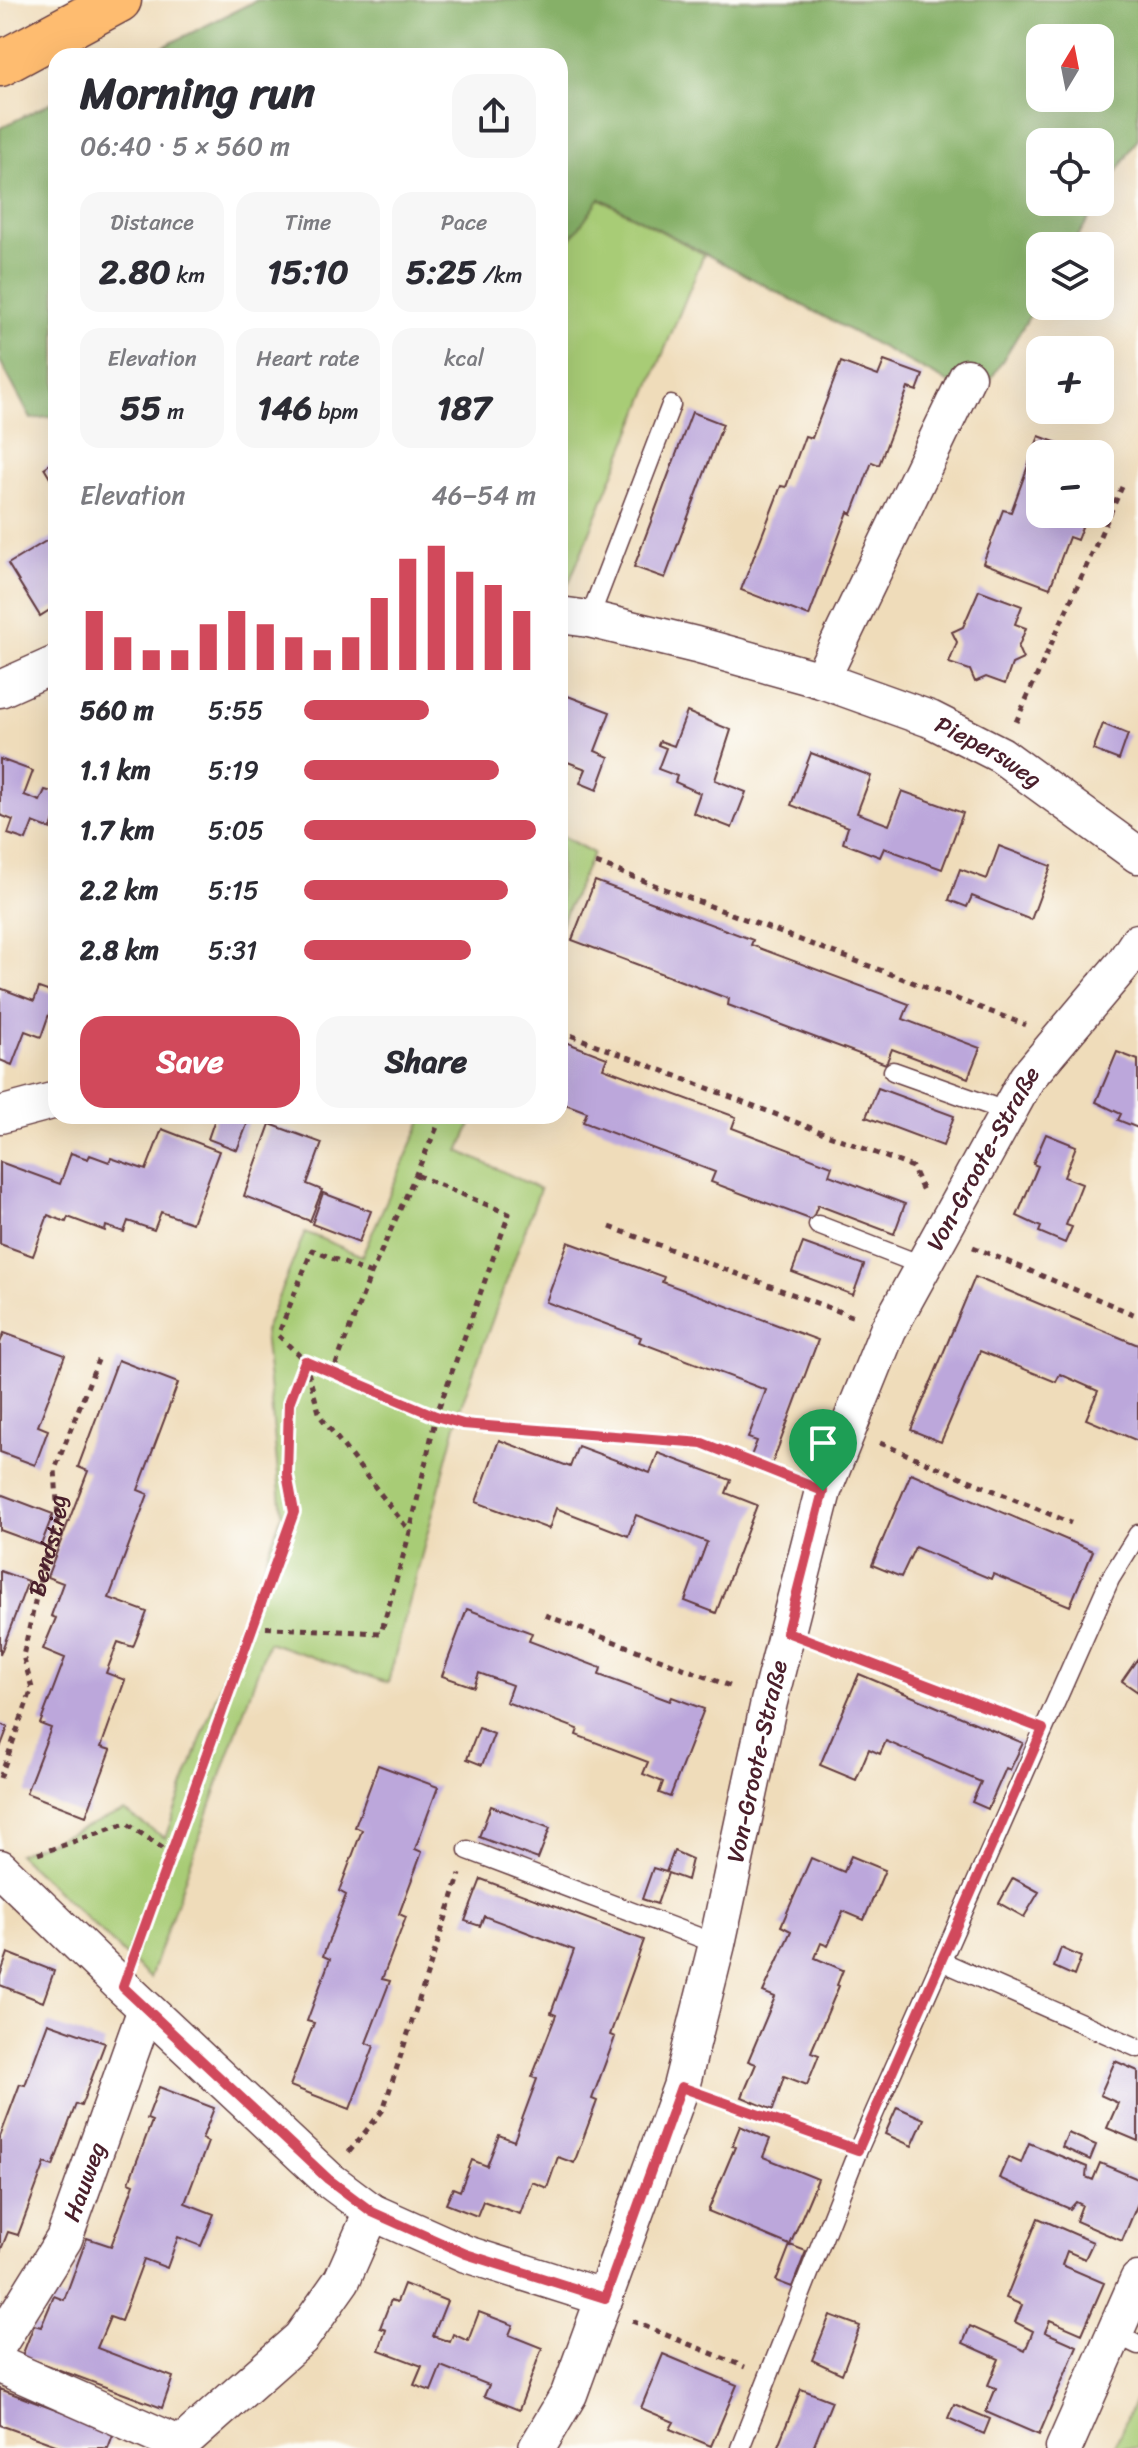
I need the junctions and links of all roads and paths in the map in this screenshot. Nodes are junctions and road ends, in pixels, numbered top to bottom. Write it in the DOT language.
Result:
graph roads {
  1 [pos="119,0"];
  2 [pos="0,64"];
  3 [pos="967,377"];
  4 [pos="671,405"];
  5 [pos="1122,487"];
  6 [pos="575,617"];
  7 [pos="48,668"];
  8 [pos="821,680"];
  9 [pos="0,689"];
  10 [pos="1001,755"];
  11 [pos="1138,855"];
  12 [pos="596,863"];
  13 [pos="1138,942"];
  14 [pos="568,1034"];
  15 [pos="1060,1038"];
  16 [pos="893,1071"];
  17 [pos="48,1102"];
  18 [pos="1008,1112"];
  19 [pos="0,1115"];
  20 [pos="438,1124"];
  21 [pos="414,1174"];
  22 [pos="818,1225"];
  23 [pos="610,1227"];
  24 [pos="941,1233"];
  25 [pos="924,1266"];
  26 [pos="371,1274"];
  27 [pos="1138,1316"];
  28 [pos="888,1330"];
  29 [pos="98,1360"];
  30 [pos="305,1361"];
  31 [pos="333,1372"];
  32 [pos="436,1416"];
  33 [pos="848,1430"];
  34 [pos="823,1491"];
  35 [pos="1071,1523"];
  36 [pos="410,1532"];
  37 [pos="1138,1534"];
  38 [pos="545,1615"];
  39 [pos="254,1627"];
  40 [pos="787,1632"];
  41 [pos="769,1702"];
  42 [pos="1043,1729"];
  43 [pos="0,1778"];
  44 [pos="468,1850"];
  45 [pos="171,1854"];
  46 [pos="8,1876"];
  47 [pos="717,1944"];
  48 [pos="941,1961"];
  49 [pos="134,1998"];
  50 [pos="1138,2048"];
  51 [pos="681,2087"];
  52 [pos="858,2150"];
  53 [pos="328,2179"];
  54 [pos="372,2212"];
  55 [pos="1138,2280"];
  56 [pos="603,2303"];
  57 [pos="1126,2339"];
  58 [pos="0,2342"];
  59 [pos="0,2365"];
  60 [pos="768,2376"];
  61 [pos="179,2447"];
  62 [pos="537,2448"];
  63 [pos="740,2448"];
  64 [pos="1064,2448"];
  1 -- 2 [label="highway"];
  3 -- 8 [label="street"];
  4 -- 6 [label="lane"];
  5 -- 10 [label="path"];
  6 -- 8 [label="street, Piepersweg"];
  7 -- 9 [label="street"];
  8 -- 10 [label="street, Piepersweg"];
  10 -- 11 [label="street, Piepersweg"];
  12 -- 15 [label="path"];
  13 -- 15 [label="street, Von-Groote-Straße"];
  14 -- 24 [label="path"];
  15 -- 18 [label="street, Von-Groote-Straße"];
  16 -- 18 [label="lane"];
  17 -- 19 [label="street"];
  18 -- 24 [label="street, Von-Groote-Straße"];
  20 -- 21 [label="path"];
  21 -- 26 [label="path"];
  21 -- 32 [label="path"];
  22 -- 25 [label="lane"];
  23 -- 28 [label="path"];
  24 -- 25 [label="street, Von-Groote-Straße"];
  24 -- 27 [label="path"];
  25 -- 28 [label="street, Von-Groote-Straße"];
  26 -- 30 [label="path"];
  26 -- 31 [label="path"];
  28 -- 33 [label="street, Von-Groote-Straße"];
  29 -- 43 [label="path, Bendstieg"];
  30 -- 31 [label="path"];
  30 -- 36 [label="path"];
  30 -- 39 [label="path"];
  31 -- 32 [label="path"];
  32 -- 34 [label="path"];
  32 -- 36 [label="path"];
  33 -- 34 [label="street, Von-Groote-Straße"];
  33 -- 35 [label="path"];
  34 -- 40 [label="street, Von-Groote-Straße"];
  36 -- 39 [label="path"];
  37 -- 42 [label="lane"];
  38 -- 41 [label="path"];
  39 -- 45 [label="path"];
  40 -- 41 [label="street, Von-Groote-Straße"];
  40 -- 42 [label="path"];
  41 -- 47 [label="street, Von-Groote-Straße"];
  42 -- 48 [label="lane"];
  44 -- 47 [label="lane"];
  44 -- 53 [label="path"];
  45 -- 46 [label="path"];
  45 -- 49 [label="path"];
  46 -- 49 [label="street"];
  47 -- 51 [label="street, Von-Groote-Straße"];
  48 -- 50 [label="lane"];
  48 -- 52 [label="lane"];
  49 -- 53 [label="street"];
  49 -- 58 [label="street, Hauweg"];
  51 -- 52 [label="path"];
  51 -- 56 [label="street, Von-Groote-Straße"];
  52 -- 60 [label="lane"];
  53 -- 54 [label="street"];
  54 -- 56 [label="street"];
  54 -- 61 [label="street"];
  55 -- 57 [label="street"];
  56 -- 60 [label="path"];
  56 -- 62 [label="street, Von-Groote-Straße"];
  57 -- 64 [label="street"];
  59 -- 61 [label="street"];
  60 -- 63 [label="lane"];
}
